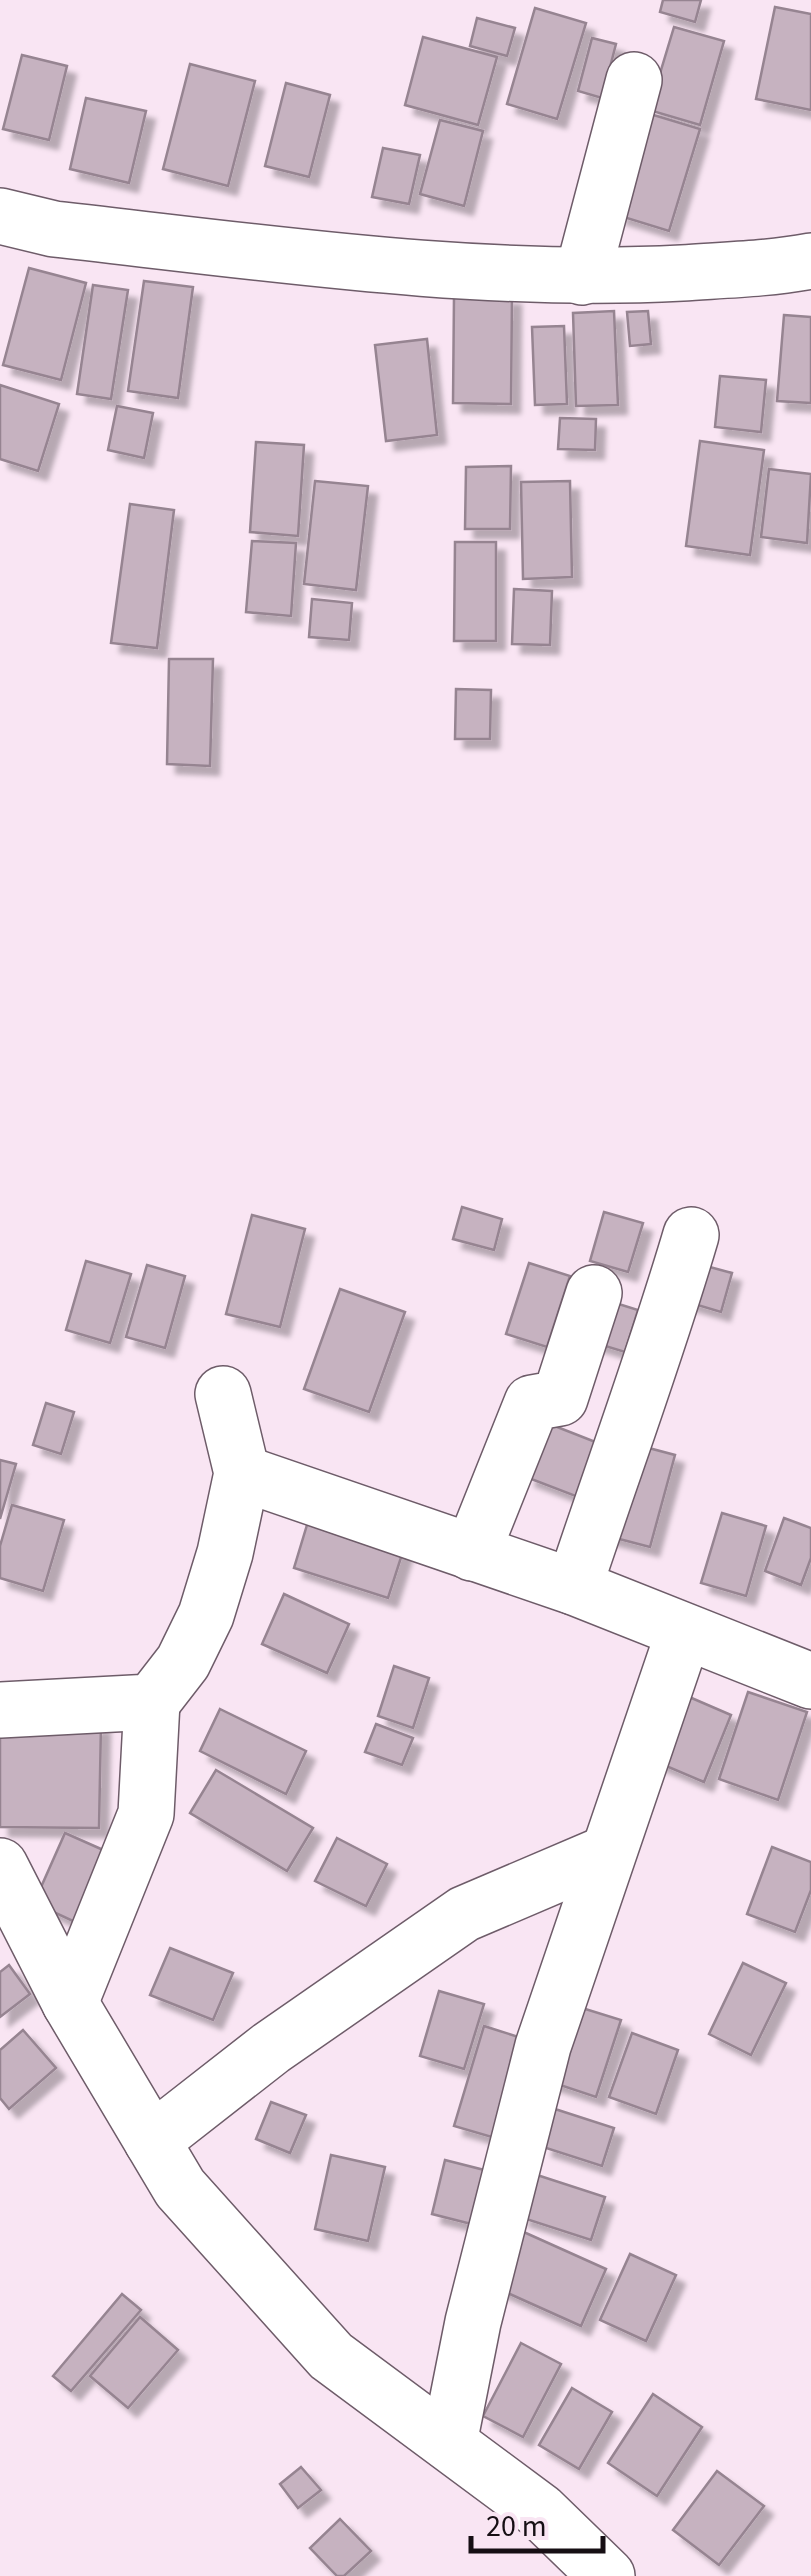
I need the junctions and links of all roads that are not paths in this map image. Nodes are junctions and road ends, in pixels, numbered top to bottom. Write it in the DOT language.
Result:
graph roads {
  1 [pos="634,80"];
  2 [pos="0,216"];
  3 [pos="811,262"];
  4 [pos="582,277"];
  5 [pos="690,1235"];
  6 [pos="594,1292"];
  7 [pos="223,1394"];
  8 [pos="242,1472"];
  9 [pos="472,1553"];
  10 [pos="574,1587"];
  11 [pos="684,1632"];
  12 [pos="811,1680"];
  13 [pos="152,1702"];
  14 [pos="0,1710"];
  15 [pos="607,1853"];
  16 [pos="0,1866"];
  17 [pos="70,2003"];
  18 [pos="152,2141"];
  19 [pos="450,2443"];
  20 [pos="607,2576"];
  1 -- 4 [label="street"];
  2 -- 4 [label="street"];
  3 -- 4 [label="street"];
  5 -- 10 [label="street"];
  6 -- 9 [label="street"];
  7 -- 8 [label="street"];
  8 -- 9 [label="street"];
  8 -- 13 [label="street"];
  9 -- 10 [label="street"];
  10 -- 11 [label="street"];
  11 -- 12 [label="street"];
  11 -- 15 [label="street"];
  13 -- 14 [label="street"];
  13 -- 17 [label="street"];
  15 -- 18 [label="street"];
  15 -- 19 [label="street"];
  16 -- 17 [label="street"];
  17 -- 18 [label="street"];
  18 -- 19 [label="street"];
  19 -- 20 [label="street"];
}
